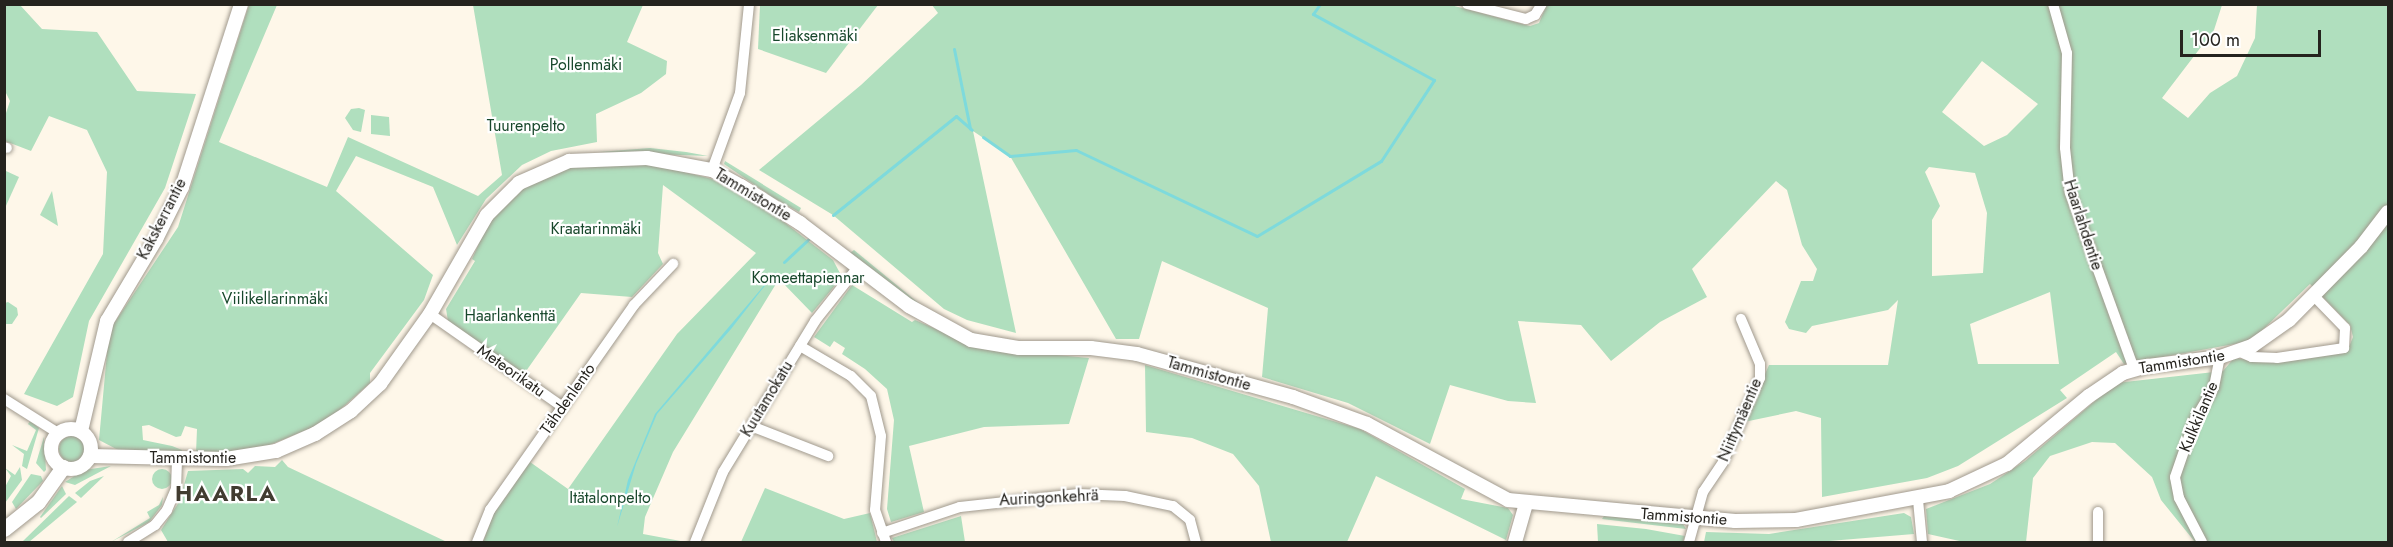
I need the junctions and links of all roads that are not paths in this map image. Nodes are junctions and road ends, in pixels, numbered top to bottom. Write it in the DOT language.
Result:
graph roads {
  1 [pos="241,4"];
  2 [pos="749,4"];
  3 [pos="1467,4"];
  4 [pos="1542,4"];
  5 [pos="2054,4"];
  6 [pos="712,170"];
  7 [pos="2388,212"];
  8 [pos="673,264"];
  9 [pos="858,267"];
  10 [pos="2313,295"];
  11 [pos="430,314"];
  12 [pos="1741,319"];
  13 [pos="800,346"];
  14 [pos="2240,352"];
  15 [pos="2220,357"];
  16 [pos="2134,369"];
  17 [pos="4,399"];
  18 [pos="562,407"];
  19 [pos="751,426"];
  20 [pos="81,431"];
  21 [pos="58,434"];
  22 [pos="90,456"];
  23 [pos="828,456"];
  24 [pos="177,459"];
  25 [pos="63,467"];
  26 [pos="1918,500"];
  27 [pos="1526,504"];
  28 [pos="2098,512"];
  29 [pos="1695,518"];
  30 [pos="4,529"];
  31 [pos="884,538"];
  32 [pos="128,543"];
  33 [pos="477,543"];
  34 [pos="695,543"];
  35 [pos="1196,543"];
  36 [pos="1515,543"];
  37 [pos="1689,543"];
  38 [pos="1922,543"];
  39 [pos="2098,543"];
  40 [pos="2202,543"];
  1 -- 20 [label="street, Kakskerrantie"];
  2 -- 6 [label="street"];
  3 -- 4 [label="street"];
  5 -- 16 [label="street, Haarlahdentie"];
  6 -- 9 [label="street, Tammistontie"];
  6 -- 11 [label="street, Tammistontie"];
  7 -- 10 [label="street, Tammistontie"];
  8 -- 18 [label="street, Tähdenlento"];
  9 -- 13 [label="street, Kuutamokatu"];
  9 -- 27 [label="street, Tammistontie"];
  10 -- 14 [label="street, Tammistontie"];
  10 -- 14 [label="street"];
  11 -- 18 [label="street, Meteorikatu"];
  11 -- 24 [label="street, Tammistontie"];
  12 -- 29 [label="street, Niittymäentie"];
  13 -- 19 [label="street, Kuutamokatu"];
  13 -- 31 [label="street, Auringonkehrä"];
  14 -- 15 [label="street, Tammistontie"];
  15 -- 16 [label="street, Tammistontie"];
  15 -- 40 [label="street, Kulkkilantie"];
  16 -- 26 [label="street, Tammistontie"];
  17 -- 21 [label="street"];
  18 -- 33 [label="street, Tähdenlento"];
  19 -- 23 [label="street"];
  19 -- 34 [label="street, Kuutamokatu"];
  20 -- 21 [label="street"];
  20 -- 22 [label="street"];
  21 -- 25 [label="street"];
  22 -- 24 [label="street, Tammistontie"];
  22 -- 25 [label="street"];
  24 -- 32 [label="street"];
  25 -- 30 [label="main road"];
  26 -- 29 [label="street, Tammistontie"];
  26 -- 38 [label="street"];
  27 -- 29 [label="street, Tammistontie"];
  27 -- 36 [label="street"];
  28 -- 39 [label="street"];
  29 -- 37 [label="street, Niittymäentie"];
  31 -- 35 [label="street, Auringonkehrä"];
}
